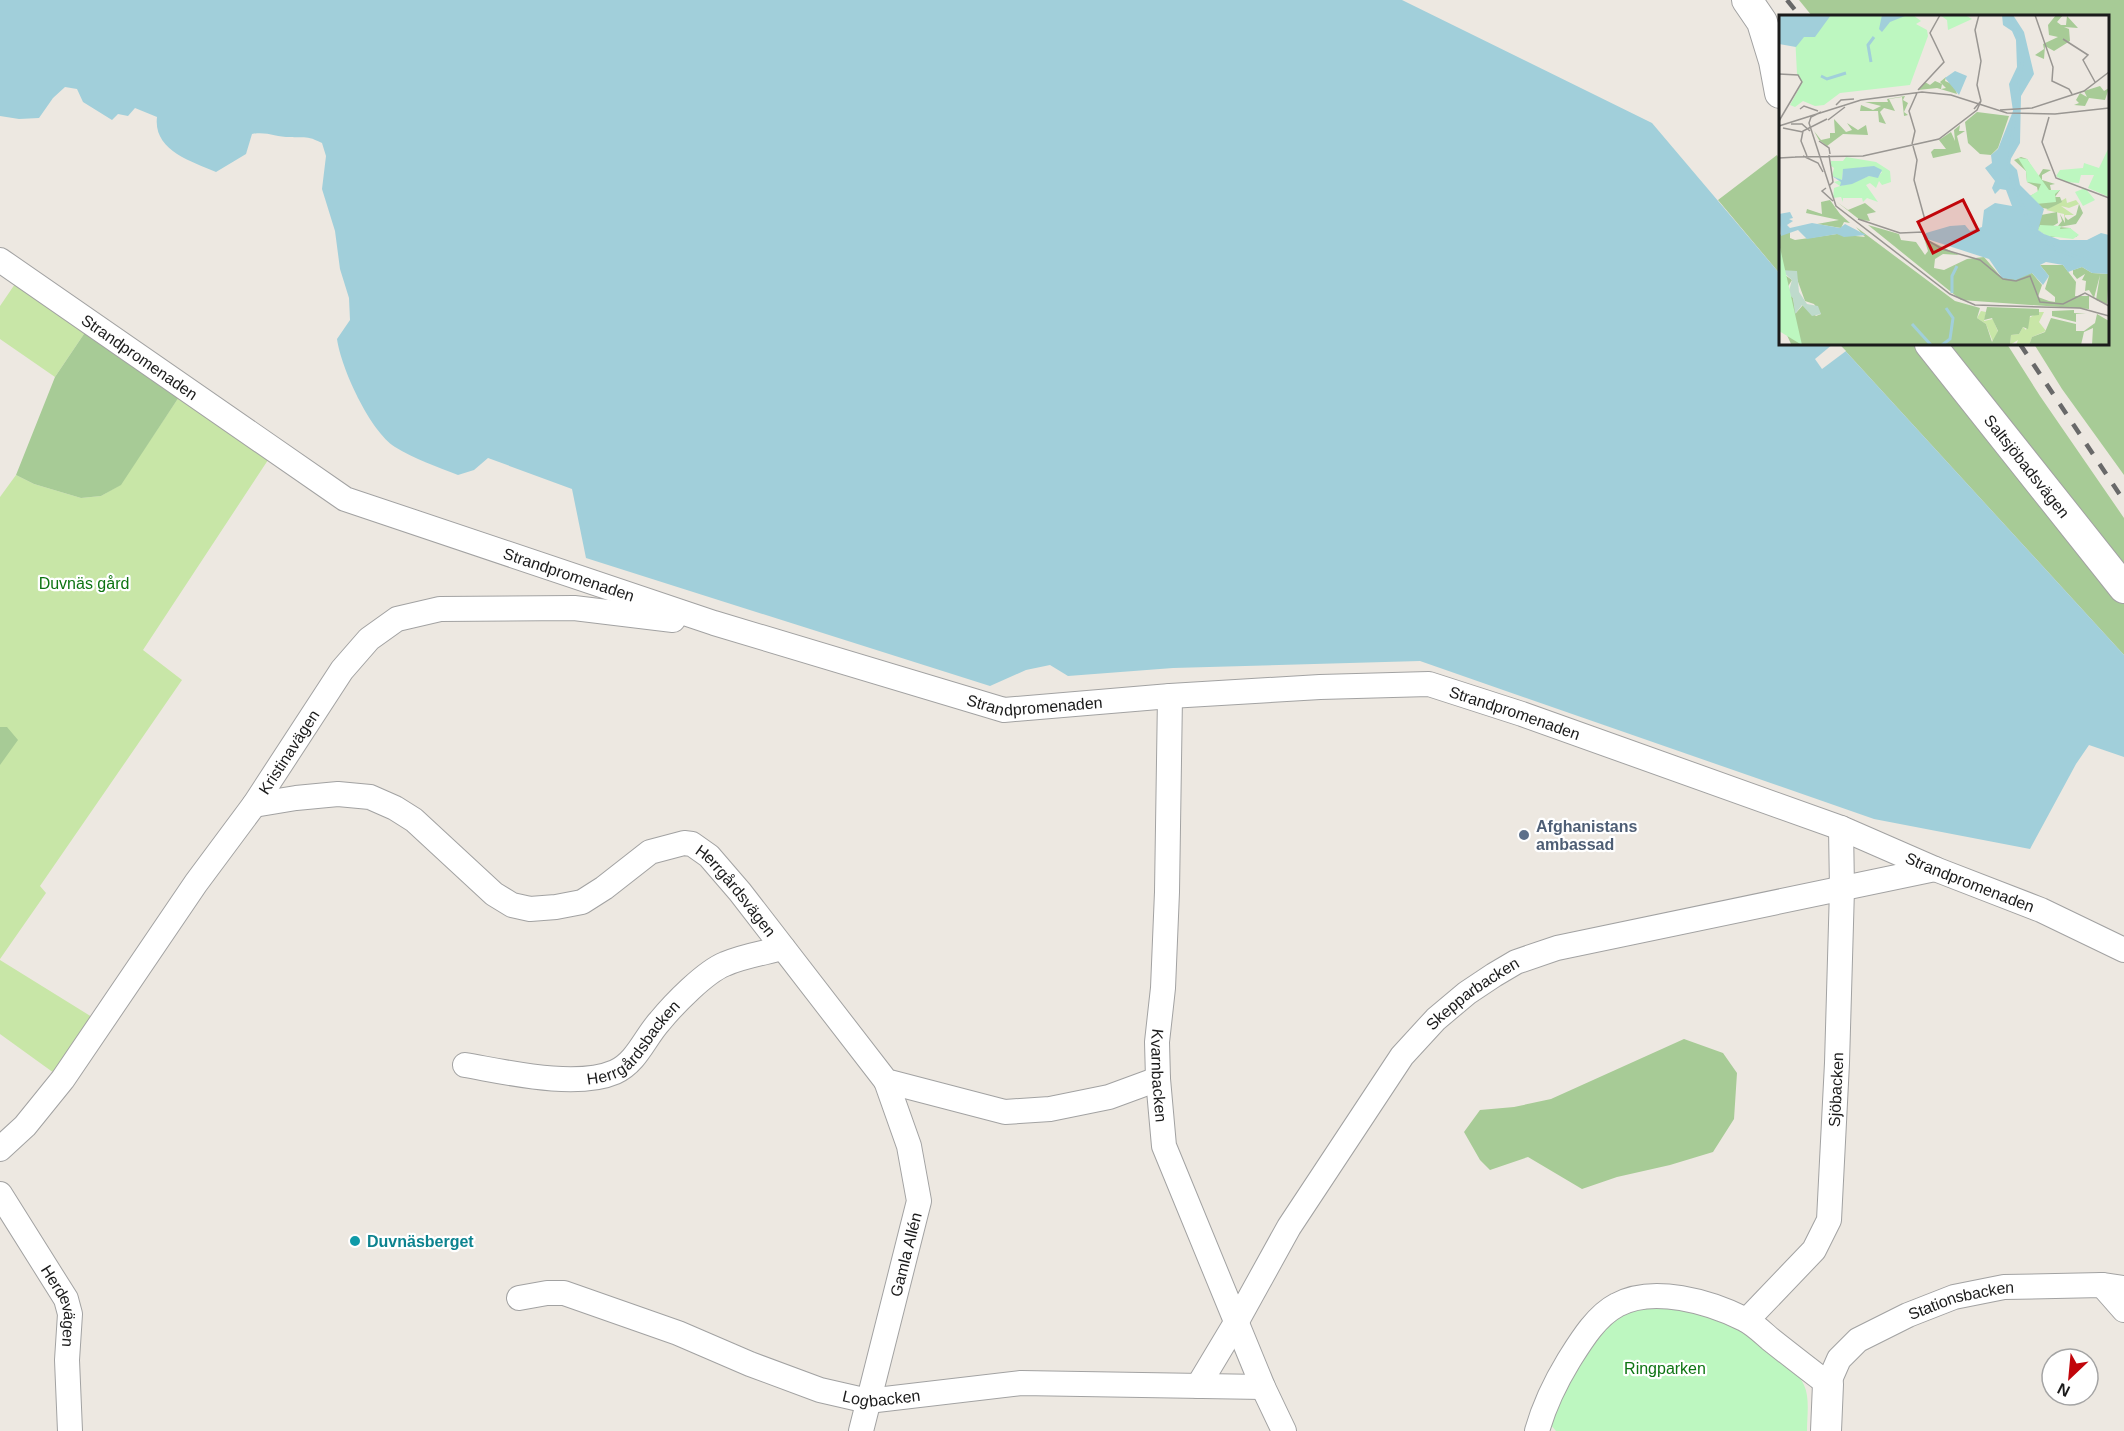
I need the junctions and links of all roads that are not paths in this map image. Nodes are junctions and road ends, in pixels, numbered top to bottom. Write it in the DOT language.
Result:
graph roads {
  1 [pos="1748,0"];
  2 [pos="1779,88"];
  3 [pos="0,260"];
  4 [pos="1931,345"];
  5 [pos="2124,588"];
  6 [pos="714,623"];
  7 [pos="1170,696"];
  8 [pos="254,804"];
  9 [pos="1841,828"];
  10 [pos="1935,869"];
  11 [pos="1842,889"];
  12 [pos="783,948"];
  13 [pos="2124,951"];
  14 [pos="465,1065"];
  15 [pos="1158,1079"];
  16 [pos="886,1081"];
  17 [pos="0,1149"];
  18 [pos="0,1194"];
  19 [pos="2113,1286"];
  20 [pos="519,1298"];
  21 [pos="2124,1310"];
  22 [pos="1747,1320"];
  23 [pos="1237,1321"];
  24 [pos="1828,1384"];
  25 [pos="1198,1386"];
  26 [pos="1263,1387"];
  27 [pos="868,1401"];
  28 [pos="70,1431"];
  29 [pos="861,1431"];
  30 [pos="1284,1431"];
  31 [pos="1537,1431"];
  32 [pos="1826,1431"];
  1 -- 2 [label="street"];
  3 -- 6 [label="street, Strandpromenaden"];
  4 -- 5 [label="street, Saltsjöbadsvägen"];
  6 -- 7 [label="street, Strandpromenaden"];
  6 -- 8 [label="street, Kristinavägen"];
  7 -- 9 [label="street, Strandpromenaden"];
  7 -- 15 [label="street, Kvarnbacken"];
  8 -- 12 [label="street, Herrgårdsvägen"];
  8 -- 17 [label="street, Kristinavägen"];
  9 -- 10 [label="street, Strandpromenaden"];
  9 -- 11 [label="street, Sjöbacken"];
  10 -- 11 [label="street, Skepparbacken"];
  10 -- 13 [label="street, Strandpromenaden"];
  11 -- 22 [label="street, Sjöbacken"];
  11 -- 23 [label="street, Skepparbacken"];
  12 -- 14 [label="street, Herrgårdsbacken"];
  12 -- 16 [label="street, Herrgårdsvägen"];
  15 -- 16 [label="street"];
  15 -- 23 [label="street, Kvarnbacken"];
  16 -- 27 [label="street, Gamla Allén"];
  18 -- 28 [label="street, Herdevägen"];
  19 -- 21 [label="street"];
  19 -- 24 [label="street, Stationsbacken"];
  20 -- 27 [label="street, Logbacken"];
  22 -- 24 [label="street"];
  22 -- 31 [label="street"];
  23 -- 25 [label="street, Skepparbacken"];
  23 -- 26 [label="street, Kvarnbacken"];
  24 -- 32 [label="street"];
  25 -- 26 [label="street, Logbacken"];
  25 -- 27 [label="street, Logbacken"];
  26 -- 30 [label="street, Kvarnbacken"];
  27 -- 29 [label="street, Gamla Allén"];
}
